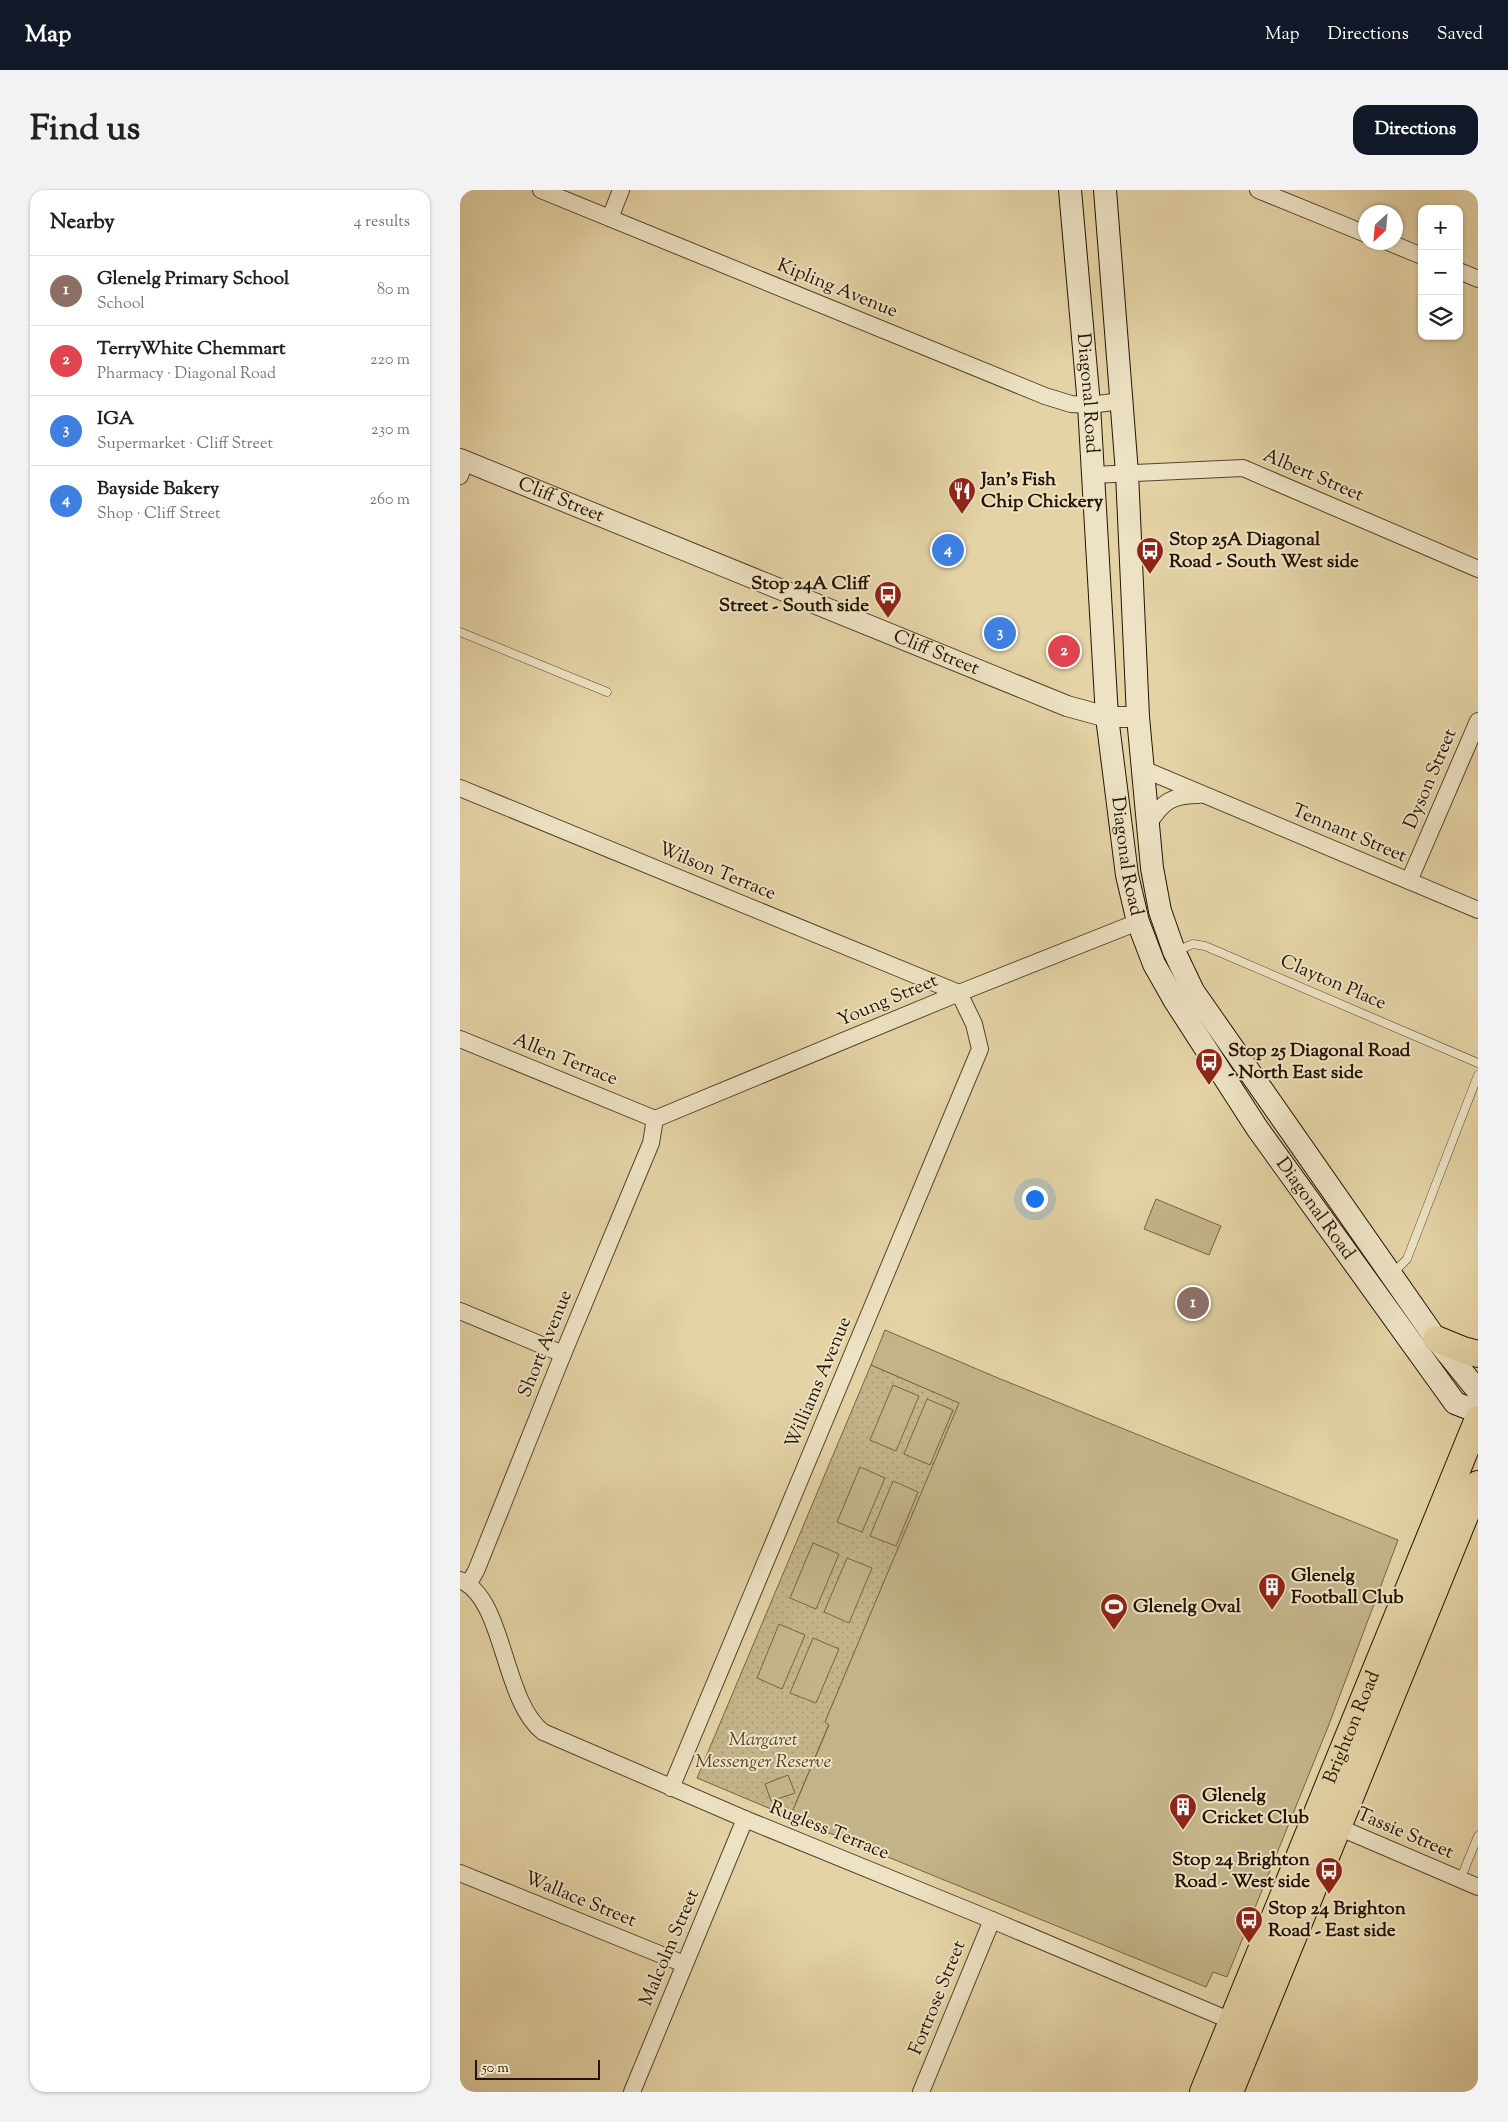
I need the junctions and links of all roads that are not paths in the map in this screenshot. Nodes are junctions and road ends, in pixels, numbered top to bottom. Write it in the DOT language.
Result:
graph roads {
  1 [pos="541,190"];
  2 [pos="621,190"];
  3 [pos="1070,190"];
  4 [pos="1105,190"];
  5 [pos="1258,190"];
  6 [pos="1293,197"];
  7 [pos="610,218"];
  8 [pos="1358,230"];
  9 [pos="1403,248"];
  10 [pos="1418,254"];
  11 [pos="1463,272"];
  12 [pos="1478,278"];
  13 [pos="1122,401"];
  14 [pos="1089,405"];
  15 [pos="462,466"];
  16 [pos="1127,473"];
  17 [pos="1092,475"];
  18 [pos="1478,568"];
  19 [pos="460,632"];
  20 [pos="1105,682"];
  21 [pos="607,692"];
  22 [pos="1058,702"];
  23 [pos="1107,717"];
  24 [pos="1138,717"];
  25 [pos="1478,720"];
  26 [pos="1143,769"];
  27 [pos="460,788"];
  28 [pos="1204,795"];
  29 [pos="1148,825"];
  30 [pos="1409,881"];
  31 [pos="1478,910"];
  32 [pos="1138,922"];
  33 [pos="1174,951"];
  34 [pos="959,993"];
  35 [pos="460,1039"];
  36 [pos="1478,1064"];
  37 [pos="1478,1075"];
  38 [pos="655,1119"];
  39 [pos="1392,1275"];
  40 [pos="460,1311"];
  41 [pos="1436,1339"];
  42 [pos="564,1354"];
  43 [pos="1478,1354"];
  44 [pos="1478,1392"];
  45 [pos="1478,1412"];
  46 [pos="1478,1419"];
  47 [pos="1478,1484"];
  48 [pos="464,1581"];
  49 [pos="1372,1709"];
  50 [pos="671,1788"];
  51 [pos="745,1819"];
  52 [pos="1327,1823"];
  53 [pos="1478,1836"];
  54 [pos="460,1873"];
  55 [pos="1460,1880"];
  56 [pos="1478,1887"];
  57 [pos="992,1920"];
  58 [pos="684,1964"];
  59 [pos="1244,2026"];
  60 [pos="632,2092"];
  61 [pos="922,2092"];
  62 [pos="1203,2092"];
  63 [pos="1230,2092"];
  1 -- 7 [label="street, Kipling Avenue"];
  2 -- 7 [label="street"];
  3 -- 14 [label="main road, Diagonal Road"];
  4 -- 13 [label="main road, Diagonal Road"];
  5 -- 6 [label="street"];
  6 -- 8 [label="street"];
  7 -- 14 [label="street, Kipling Avenue"];
  9 -- 10 [label="street"];
  11 -- 12 [label="street"];
  13 -- 14 [label="street, Kipling Avenue"];
  13 -- 16 [label="main road, Diagonal Road"];
  14 -- 17 [label="main road, Diagonal Road"];
  15 -- 22 [label="street, Cliff Street"];
  16 -- 17 [label="street, Albert Street"];
  16 -- 18 [label="street, Albert Street"];
  16 -- 24 [label="main road, Diagonal Road"];
  17 -- 20 [label="main road, Diagonal Road"];
  19 -- 21 [label="lane"];
  20 -- 22 [label="street"];
  20 -- 23 [label="main road, Diagonal Road"];
  22 -- 23 [label="street, Cliff Street"];
  23 -- 24 [label="street, Cliff Street"];
  23 -- 32 [label="main road, Diagonal Road"];
  24 -- 26 [label="main road, Diagonal Road"];
  25 -- 30 [label="street, Dyson Street"];
  26 -- 28 [label="street, Tennant Street"];
  26 -- 29 [label="main road, Diagonal Road"];
  27 -- 34 [label="street, Wilson Terrace"];
  28 -- 29 [label="street, Tennant Street"];
  28 -- 30 [label="street, Tennant Street"];
  29 -- 33 [label="main road, Diagonal Road"];
  30 -- 31 [label="street, Tennant Street"];
  32 -- 34 [label="street, Young Street"];
  32 -- 45 [label="main road, Diagonal Road"];
  33 -- 36 [label="lane, Clayton Place"];
  33 -- 39 [label="main road, Diagonal Road"];
  34 -- 38 [label="street, Young Street"];
  34 -- 50 [label="street, Williams Avenue"];
  35 -- 38 [label="street, Allen Terrace"];
  37 -- 39 [label="lane"];
  38 -- 42 [label="street, Short Avenue"];
  39 -- 41 [label="main road, Diagonal Road"];
  40 -- 42 [label="street"];
  41 -- 43 [label="main road"];
  41 -- 44 [label="main road, Diagonal Road"];
  42 -- 48 [label="street, Short Avenue"];
  46 -- 49 [label="main road, Brighton Road"];
  47 -- 49 [label="main road, Brighton Road"];
  48 -- 50 [label="street, Rugless Terrace"];
  49 -- 52 [label="main road, Brighton Road"];
  50 -- 51 [label="street, Rugless Terrace"];
  51 -- 57 [label="street, Rugless Terrace"];
  51 -- 58 [label="street, Malcolm Street"];
  52 -- 55 [label="street, Tassie Street"];
  52 -- 59 [label="main road, Brighton Road"];
  53 -- 55 [label="lane"];
  54 -- 58 [label="street, Wallace Street"];
  55 -- 56 [label="street, Tassie Street"];
  57 -- 59 [label="street, Rugless Terrace"];
  57 -- 61 [label="street, Fortrose Street"];
  58 -- 60 [label="street, Malcolm Street"];
  59 -- 62 [label="main road, Brighton Road"];
  59 -- 63 [label="main road, Brighton Road"];
}
